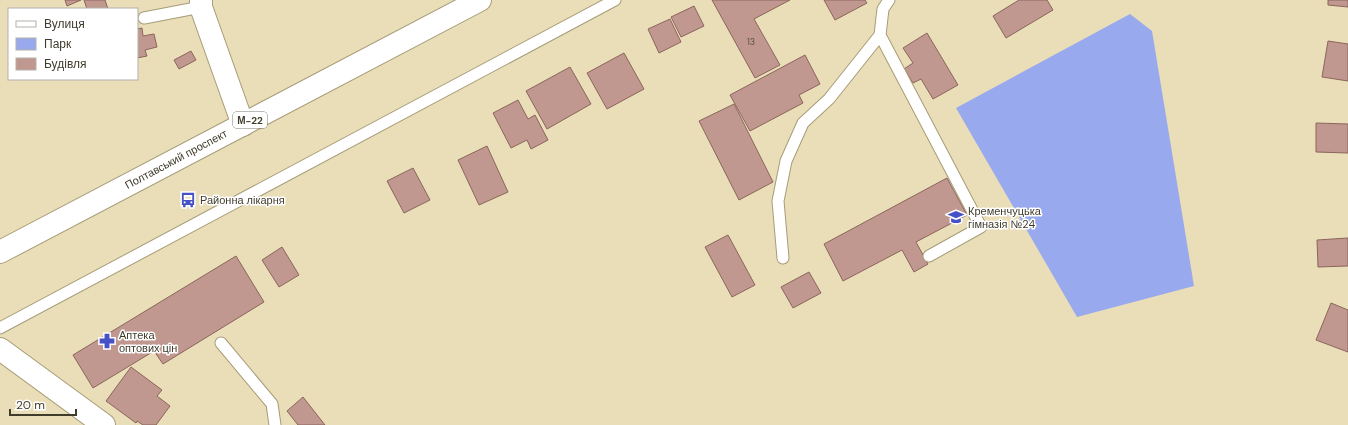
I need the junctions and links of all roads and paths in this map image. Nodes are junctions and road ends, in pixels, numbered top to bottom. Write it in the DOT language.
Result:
graph roads {
  1 [pos="480,0"];
  2 [pos="615,0"];
  3 [pos="889,0"];
  4 [pos="201,4"];
  5 [pos="144,18"];
  6 [pos="880,35"];
  7 [pos="243,124"];
  8 [pos="0,252"];
  9 [pos="929,256"];
  10 [pos="783,258"];
  11 [pos="0,328"];
  12 [pos="221,343"];
  13 [pos="0,349"];
  14 [pos="104,425"];
  15 [pos="274,425"];
  1 -- 7 [label="main road, Полтавський проспект / М-22"];
  2 -- 11 [label="lane"];
  3 -- 6 [label="lane"];
  4 -- 5 [label="lane"];
  4 -- 7 [label="main road"];
  6 -- 9 [label="lane"];
  6 -- 10 [label="lane"];
  7 -- 8 [label="main road, Полтавський проспект / М-22"];
  12 -- 15 [label="lane"];
  13 -- 14 [label="main road"];
}
